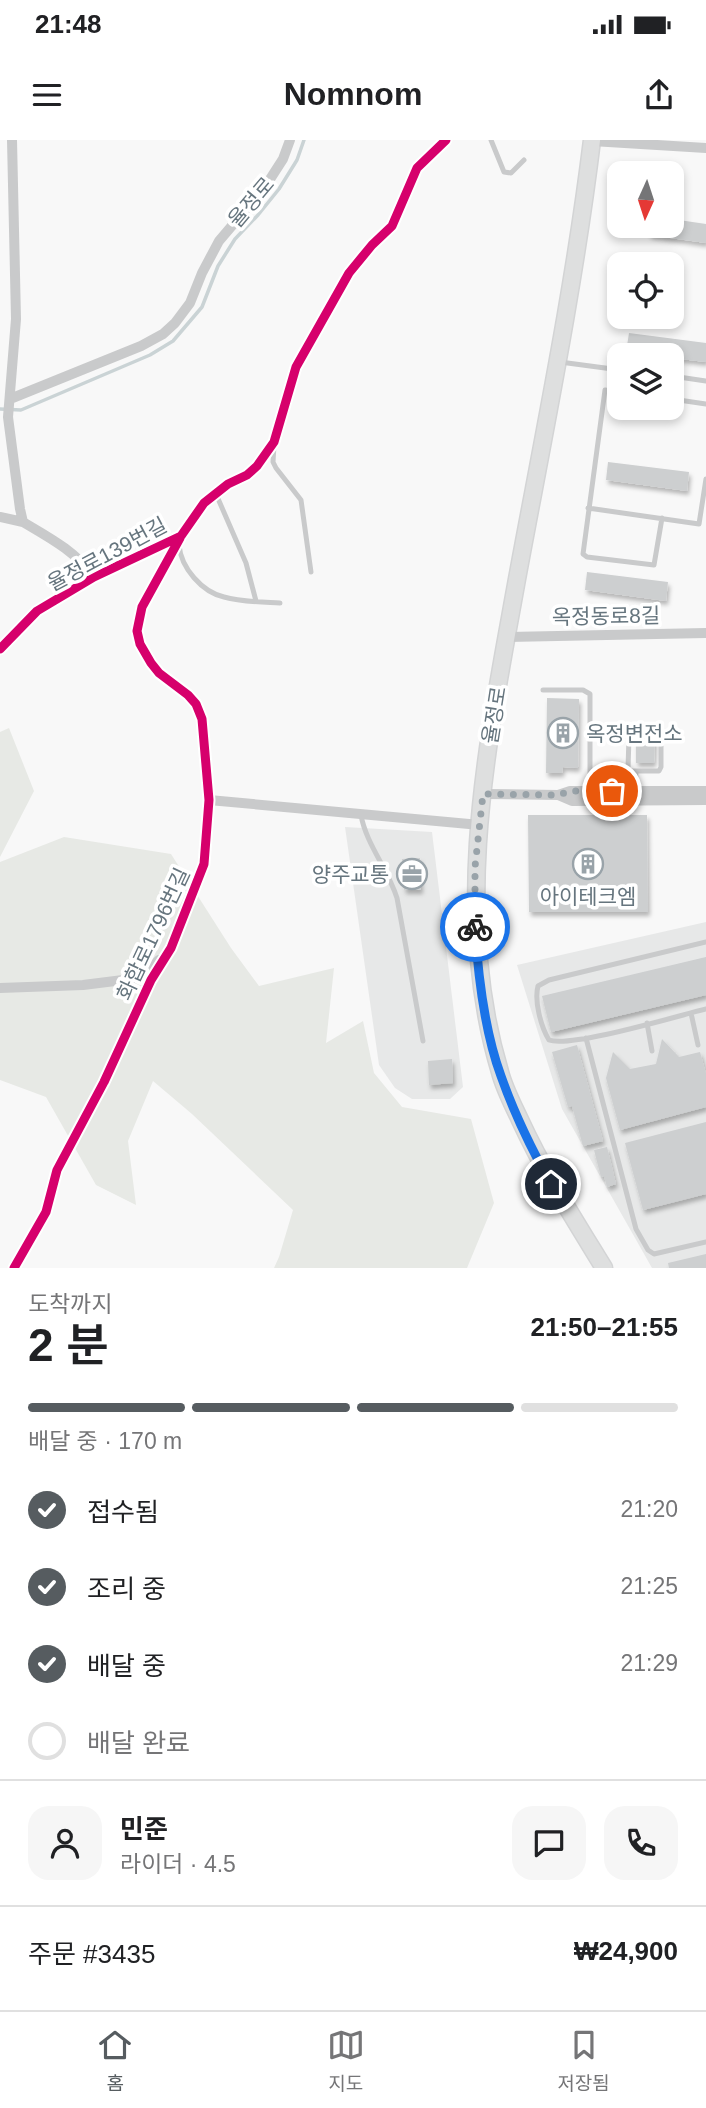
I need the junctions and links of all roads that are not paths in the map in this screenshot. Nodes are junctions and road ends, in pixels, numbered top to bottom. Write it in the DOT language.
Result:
graph roads {
  1 [pos="12,140"];
  2 [pos="290,140"];
  3 [pos="446,140"];
  4 [pos="491,140"];
  5 [pos="592,141"];
  6 [pos="706,148"];
  7 [pos="524,160"];
  8 [pos="558,362"];
  9 [pos="607,368"];
  10 [pos="684,378"];
  11 [pos="706,381"];
  12 [pos="607,390"];
  13 [pos="10,400"];
  14 [pos="684,401"];
  15 [pos="706,404"];
  16 [pos="274,442"];
  17 [pos="706,479"];
  18 [pos="216,494"];
  19 [pos="589,508"];
  20 [pos="0,517"];
  21 [pos="662,518"];
  22 [pos="23,522"];
  23 [pos="703,524"];
  24 [pos="181,537"];
  25 [pos="311,572"];
  26 [pos="94,577"];
  27 [pos="256,601"];
  28 [pos="281,603"];
  29 [pos="706,633"];
  30 [pos="507,637"];
  31 [pos="0,649"];
  32 [pos="544,690"];
  33 [pos="636,771"];
  34 [pos="590,791"];
  35 [pos="635,791"];
  36 [pos="706,791"];
  37 [pos="483,794"];
  38 [pos="558,795"];
  39 [pos="209,800"];
  40 [pos="706,800"];
  41 [pos="361,815"];
  42 [pos="480,824"];
  43 [pos="706,942"];
  44 [pos="171,948"];
  45 [pos="0,988"];
  46 [pos="706,1009"];
  47 [pos="691,1013"];
  48 [pos="647,1023"];
  49 [pos="586,1038"];
  50 [pos="423,1041"];
  51 [pos="698,1045"];
  52 [pos="652,1051"];
  53 [pos="706,1242"];
  54 [pos="14,1268"];
  55 [pos="604,1268"];
  1 -- 13 [label="street"];
  2 -- 13 [label="street, 율정로"];
  3 -- 16 [label="street, 율정로139번길"];
  4 -- 7 [label="lane"];
  5 -- 6 [label="street"];
  5 -- 8 [label="main road, 율정로"];
  8 -- 9 [label="lane"];
  8 -- 30 [label="main road, 율정로"];
  10 -- 11 [label="lane"];
  12 -- 19 [label="lane"];
  13 -- 22 [label="street"];
  14 -- 15 [label="lane"];
  16 -- 18 [label="street, 율정로139번길"];
  16 -- 25 [label="lane, 율정로139번길"];
  17 -- 23 [label="lane"];
  18 -- 24 [label="street, 율정로139번길"];
  18 -- 27 [label="lane"];
  19 -- 21 [label="lane"];
  19 -- 21 [label="lane"];
  20 -- 22 [label="street"];
  21 -- 23 [label="lane"];
  22 -- 26 [label="street"];
  24 -- 26 [label="street, 율정로139번길"];
  24 -- 27 [label="lane, 율정로139번길"];
  24 -- 39 [label="street, 화합로1796번길"];
  26 -- 31 [label="street, 율정로139번길"];
  27 -- 28 [label="lane, 율정로139번길"];
  29 -- 30 [label="street, 옥정동로8길"];
  30 -- 37 [label="main road, 율정로"];
  32 -- 34 [label="lane"];
  33 -- 33 [label="lane"];
  33 -- 35 [label="lane"];
  34 -- 35 [label="street"];
  34 -- 38 [label="street"];
  35 -- 36 [label="street"];
  37 -- 38 [label="street"];
  37 -- 42 [label="main road, 율정로"];
  38 -- 40 [label="street"];
  39 -- 41 [label="street"];
  39 -- 44 [label="street, 화합로1796번길"];
  41 -- 42 [label="street"];
  41 -- 50 [label="lane"];
  42 -- 55 [label="main road, 율정로"];
  43 -- 49 [label="lane"];
  44 -- 45 [label="street, 화합로1796번길"];
  44 -- 54 [label="street, 화합로1796번길"];
  46 -- 47 [label="lane"];
  47 -- 48 [label="lane"];
  47 -- 51 [label="lane"];
  48 -- 49 [label="lane"];
  48 -- 52 [label="lane"];
  49 -- 53 [label="lane"];
}
